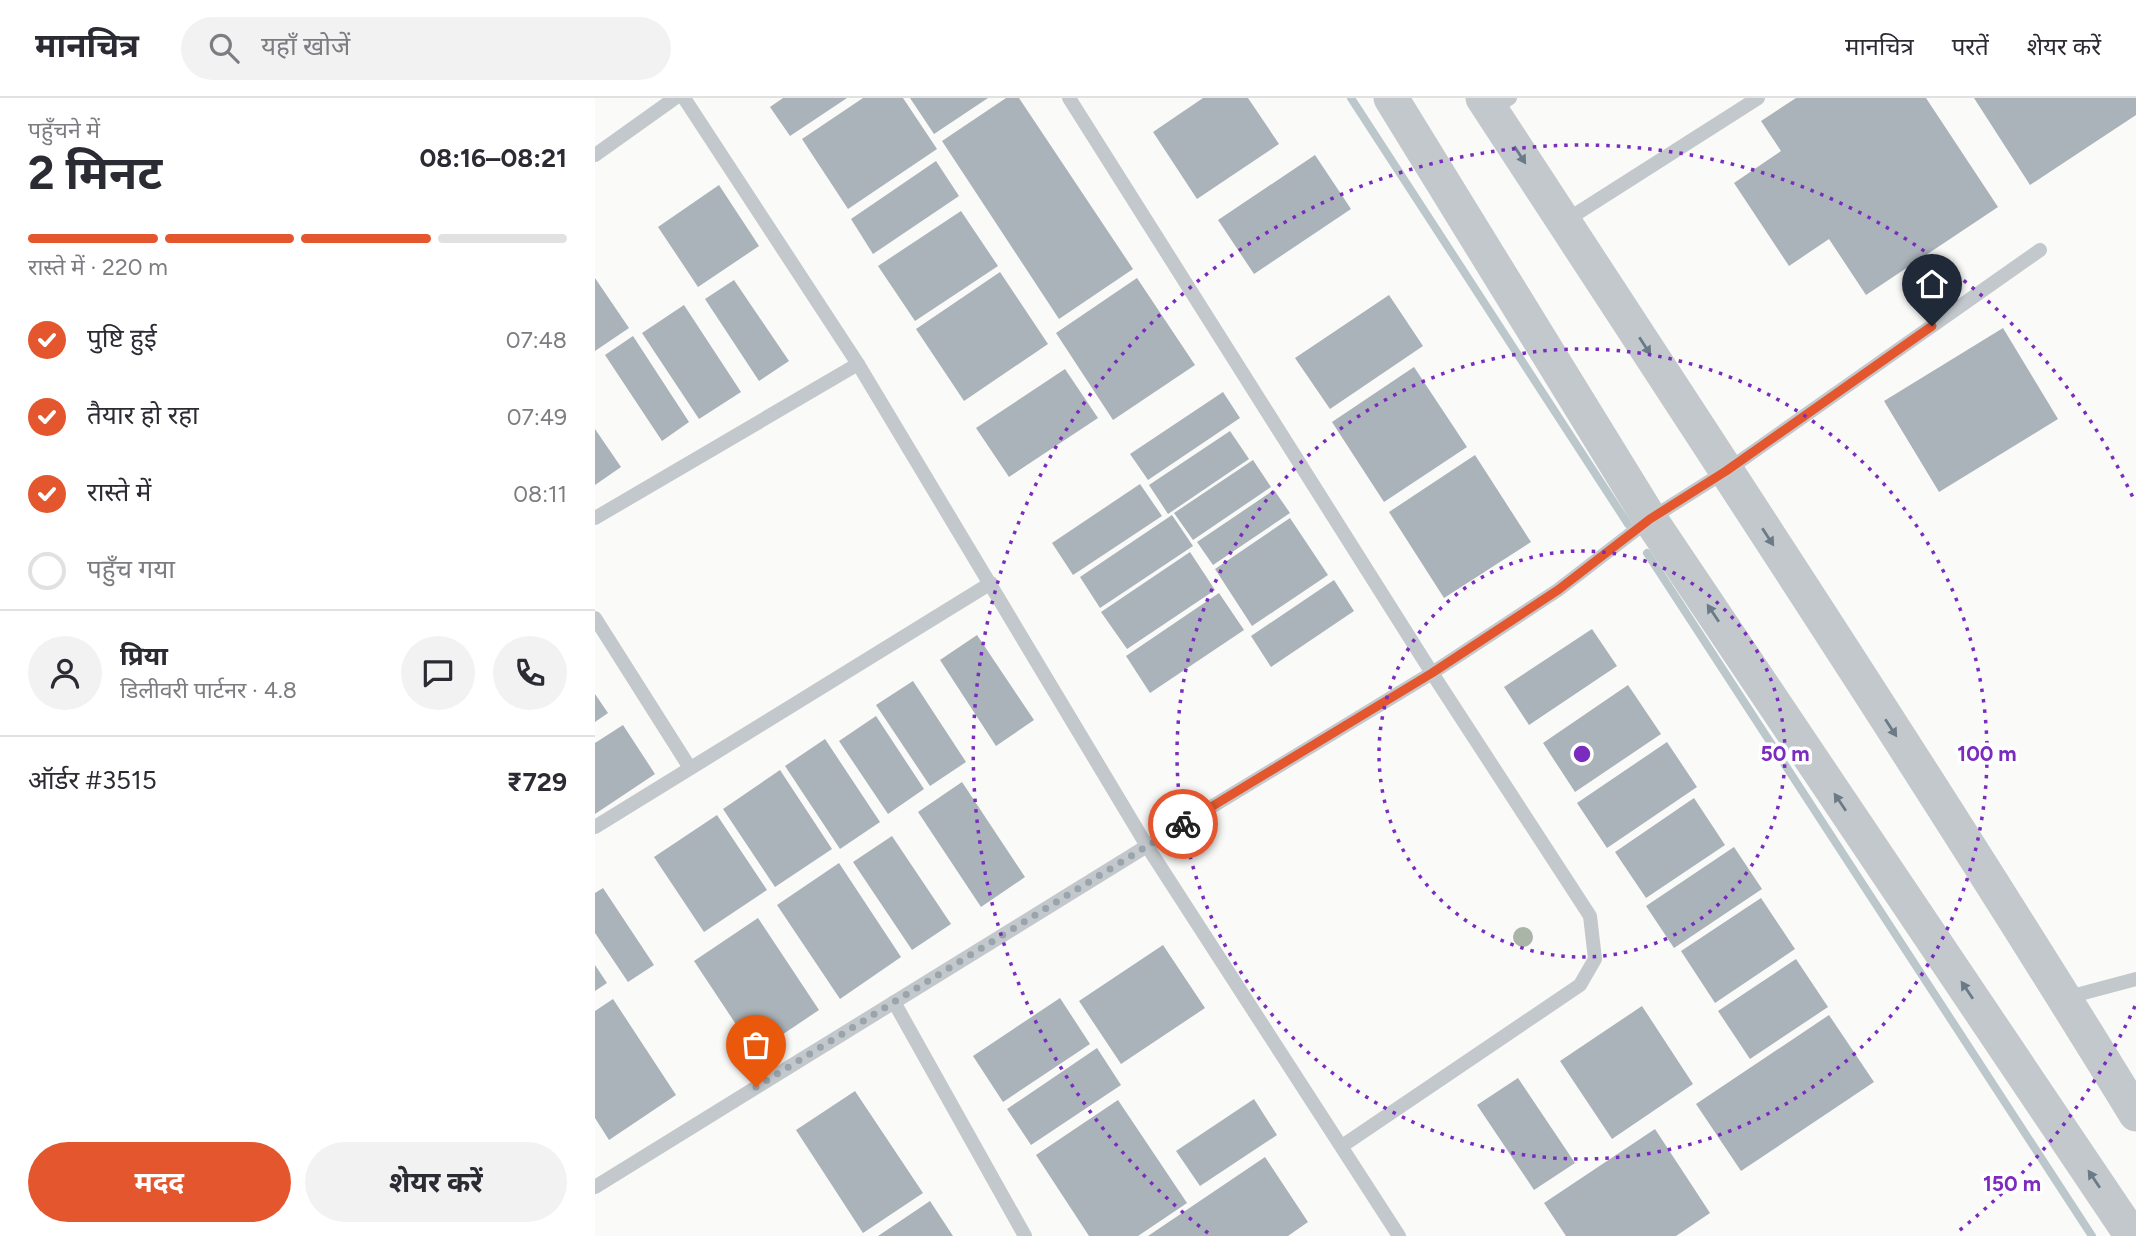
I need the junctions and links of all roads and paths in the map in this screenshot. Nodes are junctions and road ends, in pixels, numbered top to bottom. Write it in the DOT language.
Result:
graph roads {
  1 [pos="675,98"];
  2 [pos="684,98"];
  3 [pos="1069,98"];
  4 [pos="1391,98"];
  5 [pos="1758,98"];
  6 [pos="1495,102"];
  7 [pos="595,155"];
  8 [pos="1563,222"];
  9 [pos="2040,250"];
  10 [pos="858,364"];
  11 [pos="1726,471"];
  12 [pos="595,518"];
  13 [pos="1650,519"];
  14 [pos="991,583"];
  15 [pos="595,618"];
  16 [pos="1432,673"];
  17 [pos="689,768"];
  18 [pos="595,827"];
  19 [pos="1147,846"];
  20 [pos="2136,979"];
  21 [pos="2065,998"];
  22 [pos="894,1002"];
  23 [pos="2136,1113"];
  24 [pos="1342,1146"];
  25 [pos="595,1187"];
  26 [pos="1025,1236"];
  27 [pos="1399,1236"];
  28 [pos="2132,1236"];
  1 -- 7 [label="lane"];
  2 -- 10 [label="lane"];
  3 -- 16 [label="lane"];
  4 -- 13 [label="street"];
  5 -- 8 [label="lane"];
  6 -- 8 [label="street, one-way"];
  8 -- 11 [label="street, one-way"];
  9 -- 11 [label="lane"];
  10 -- 12 [label="lane"];
  10 -- 14 [label="lane"];
  11 -- 13 [label="lane"];
  11 -- 21 [label="street, one-way"];
  13 -- 16 [label="lane"];
  28 -- 13 [label="street, one-way"];
  14 -- 17 [label="lane"];
  14 -- 19 [label="lane"];
  15 -- 17 [label="lane"];
  16 -- 19 [label="lane"];
  16 -- 24 [label="lane"];
  17 -- 18 [label="lane"];
  19 -- 22 [label="lane"];
  19 -- 24 [label="lane"];
  20 -- 21 [label="lane"];
  21 -- 23 [label="street"];
  22 -- 25 [label="lane"];
  22 -- 26 [label="lane"];
  24 -- 27 [label="lane"];
}
